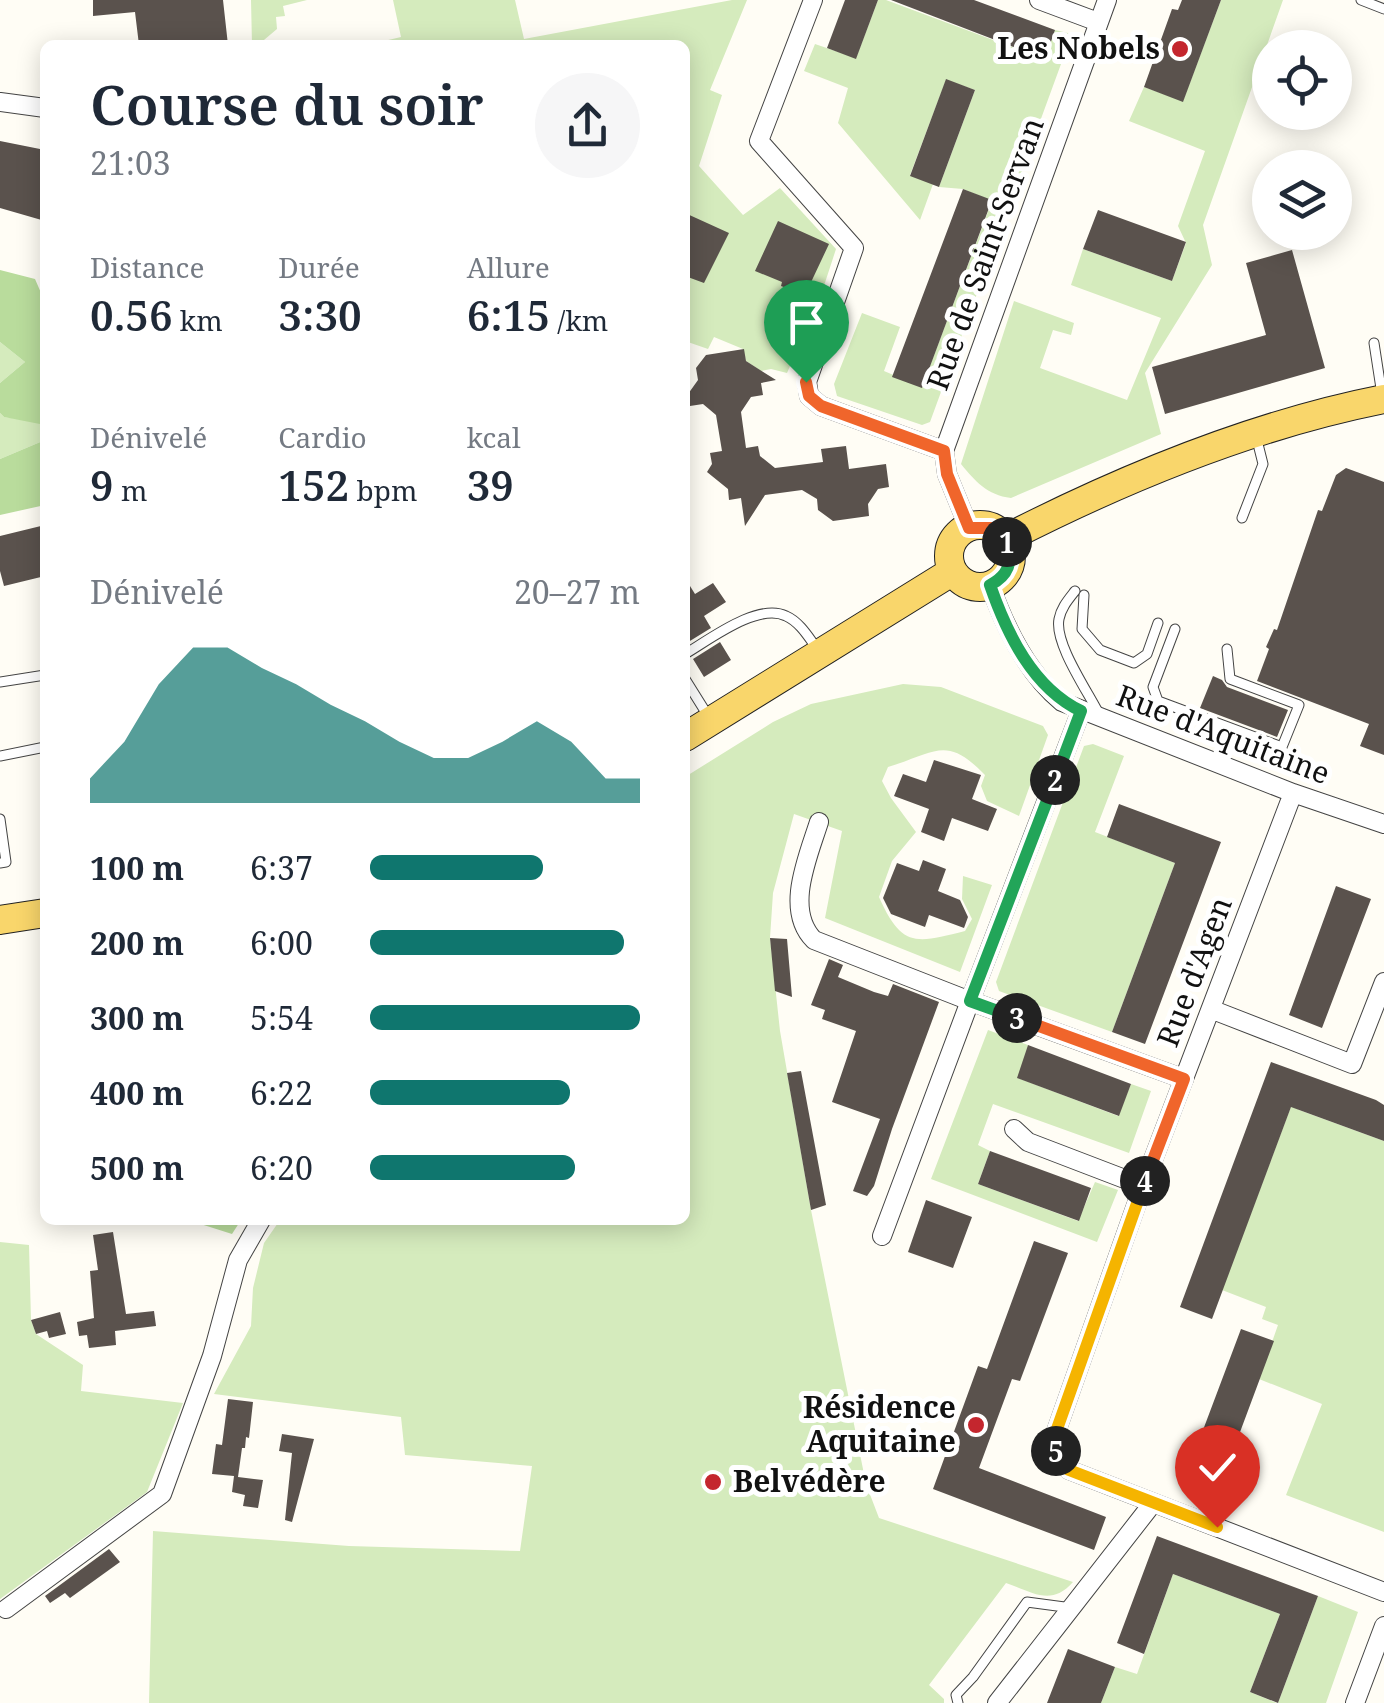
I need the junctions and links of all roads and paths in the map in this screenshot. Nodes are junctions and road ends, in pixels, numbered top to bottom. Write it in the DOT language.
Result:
graph roads {
  1 [pos="813,0"];
  2 [pos="1039,0"];
  3 [pos="1107,0"];
  4 [pos="1361,0"];
  5 [pos="1384,9"];
  6 [pos="1098,22"];
  7 [pos="0,102"];
  8 [pos="40,107"];
  9 [pos="1374,343"];
  10 [pos="1383,399"];
  11 [pos="1255,433"];
  12 [pos="944,451"];
  13 [pos="1242,518"];
  14 [pos="969,528"];
  15 [pos="1005,539"];
  16 [pos="952,572"];
  17 [pos="990,585"];
  18 [pos="1158,623"];
  19 [pos="1175,630"];
  20 [pos="1226,649"];
  21 [pos="690,651"];
  22 [pos="820,652"];
  23 [pos="40,676"];
  24 [pos="0,682"];
  25 [pos="690,687"];
  26 [pos="1081,711"];
  27 [pos="1102,719"];
  28 [pos="711,720"];
  29 [pos="690,734"];
  30 [pos="40,748"];
  31 [pos="0,756"];
  32 [pos="1293,793"];
  33 [pos="0,819"];
  34 [pos="820,822"];
  35 [pos="1384,824"];
  36 [pos="0,862"];
  37 [pos="40,914"];
  38 [pos="0,920"];
  39 [pos="1384,982"];
  40 [pos="970,1001"];
  41 [pos="1212,1010"];
  42 [pos="1184,1079"];
  43 [pos="1014,1128"];
  44 [pos="1144,1186"];
  45 [pos="259,1225"];
  46 [pos="882,1236"];
  47 [pos="1153,1503"];
  48 [pos="1384,1592"];
  49 [pos="6,1608"];
  50 [pos="1072,1608"];
  51 [pos="1384,1626"];
  52 [pos="958,1703"];
  53 [pos="997,1703"];
  54 [pos="1355,1703"];
  1 -- 12 [label="street"];
  2 -- 6 [label="street"];
  3 -- 6 [label="street, Rue de Saint-Servan"];
  4 -- 5 [label="lane"];
  6 -- 12 [label="street, Rue de Saint-Servan"];
  7 -- 8 [label="street"];
  9 -- 10 [label="lane"];
  10 -- 11 [label="main road"];
  11 -- 13 [label="lane"];
  11 -- 15 [label="main road"];
  12 -- 14 [label="street"];
  14 -- 15 [label="main road"];
  14 -- 16 [label="main road"];
  15 -- 17 [label="main road"];
  16 -- 17 [label="main road"];
  16 -- 22 [label="main road"];
  17 -- 26 [label="street, Rue d'Aquitaine"];
  18 -- 27 [label="lane"];
  19 -- 20 [label="lane"];
  21 -- 22 [label="lane"];
  22 -- 28 [label="main road"];
  23 -- 24 [label="lane"];
  25 -- 28 [label="lane"];
  26 -- 27 [label="street, Rue d'Aquitaine"];
  26 -- 40 [label="street"];
  27 -- 32 [label="street, Rue d'Aquitaine"];
  28 -- 29 [label="main road"];
  30 -- 31 [label="lane"];
  32 -- 35 [label="street, Rue d'Aquitaine"];
  32 -- 41 [label="street, Rue d'Agen"];
  33 -- 36 [label="lane"];
  34 -- 40 [label="street"];
  37 -- 38 [label="main road"];
  39 -- 41 [label="street"];
  40 -- 42 [label="street"];
  40 -- 46 [label="street"];
  41 -- 42 [label="street, Rue d'Agen"];
  42 -- 44 [label="street, Rue d'Agen"];
  43 -- 44 [label="street"];
  44 -- 47 [label="street, Rue d'Agen"];
  45 -- 49 [label="street"];
  47 -- 48 [label="street"];
  47 -- 50 [label="street"];
  50 -- 52 [label="lane"];
  50 -- 53 [label="street"];
  51 -- 54 [label="street"];
}
